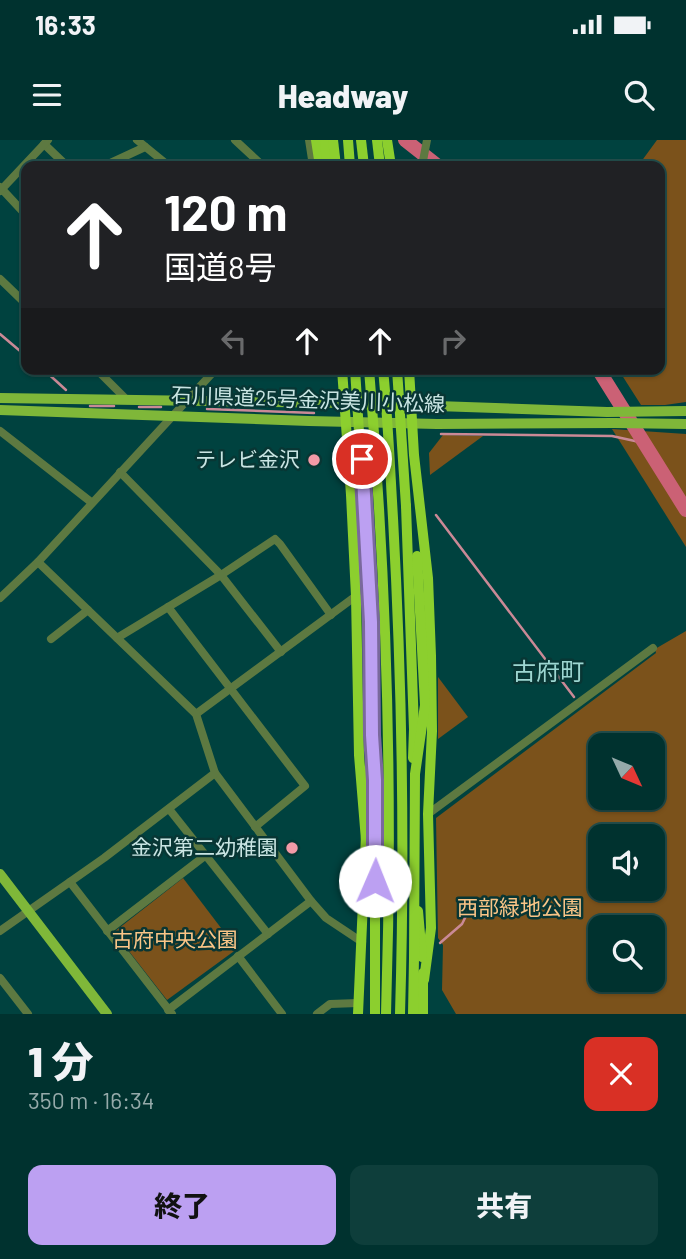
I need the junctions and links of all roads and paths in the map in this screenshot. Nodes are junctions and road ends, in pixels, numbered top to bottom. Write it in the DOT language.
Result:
graph roads {
  1 [pos="137,140"];
  2 [pos="235,140"];
  3 [pos="309,140"];
  4 [pos="316,140"];
  5 [pos="325,140"];
  6 [pos="333,140"];
  7 [pos="348,140"];
  8 [pos="361,140"];
  9 [pos="377,140"];
  10 [pos="387,140"];
  11 [pos="428,140"];
  12 [pos="46,142"];
  13 [pos="145,147"];
  14 [pos="28,161"];
  15 [pos="62,161"];
  16 [pos="114,161"];
  17 [pos="163,161"];
  18 [pos="258,161"];
  19 [pos="312,161"];
  20 [pos="319,161"];
  21 [pos="327,161"];
  22 [pos="335,161"];
  23 [pos="350,161"];
  24 [pos="363,161"];
  25 [pos="379,161"];
  26 [pos="389,161"];
  27 [pos="423,161"];
  28 [pos="21,168"];
  29 [pos="1,189"];
  30 [pos="21,210"];
  31 [pos="0,279"];
  32 [pos="21,299"];
  33 [pos="102,375"];
  34 [pos="211,375"];
  35 [pos="342,375"];
  36 [pos="355,375"];
  37 [pos="369,375"];
  38 [pos="383,375"];
  39 [pos="397,375"];
  40 [pos="409,375"];
  41 [pos="0,398"];
  42 [pos="127,400"];
  43 [pos="187,402"];
  44 [pos="344,403"];
  45 [pos="412,407"];
  46 [pos="0,410"];
  47 [pos="686,411"];
  48 [pos="174,416"];
  49 [pos="346,421"];
  50 [pos="413,423"];
  51 [pos="686,424"];
  52 [pos="0,431"];
  53 [pos="120,472"];
  54 [pos="418,485"];
  55 [pos="92,502"];
  56 [pos="37,562"];
  57 [pos="221,575"];
  58 [pos="356,596"];
  59 [pos="0,598"];
  60 [pos="168,607"];
  61 [pos="88,610"];
  62 [pos="331,615"];
  63 [pos="117,638"];
  64 [pos="51,639"];
  65 [pos="653,648"];
  66 [pos="281,652"];
  67 [pos="230,689"];
  68 [pos="196,714"];
  69 [pos="372,735"];
  70 [pos="215,773"];
  71 [pos="169,809"];
  72 [pos="428,814"];
  73 [pos="255,827"];
  74 [pos="366,840"];
  75 [pos="206,855"];
  76 [pos="0,874"];
  77 [pos="70,882"];
  78 [pos="311,901"];
  79 [pos="28,910"];
  80 [pos="0,931"];
  81 [pos="107,931"];
  82 [pos="268,934"];
  83 [pos="362,942"];
  84 [pos="238,956"];
  85 [pos="0,978"];
  86 [pos="424,980"];
  87 [pos="358,1008"];
  88 [pos="170,1012"];
  89 [pos="425,1012"];
  90 [pos="28,1014"];
  91 [pos="107,1014"];
  92 [pos="282,1014"];
  93 [pos="317,1014"];
  94 [pos="369,1014"];
  95 [pos="375,1014"];
  96 [pos="386,1014"];
  97 [pos="400,1014"];
  98 [pos="413,1014"];
  1 -- 13 [label="street"];
  2 -- 18 [label="street"];
  3 -- 19 [label="street"];
  4 -- 20 [label="highway"];
  5 -- 21 [label="highway"];
  6 -- 22 [label="highway"];
  7 -- 23 [label="highway"];
  8 -- 24 [label="highway"];
  9 -- 25 [label="highway"];
  10 -- 26 [label="highway"];
  11 -- 27 [label="street"];
  12 -- 14 [label="street"];
  12 -- 15 [label="street"];
  13 -- 16 [label="street"];
  13 -- 17 [label="street"];
  28 -- 29 [label="street"];
  29 -- 30 [label="street"];
  31 -- 32 [label="street"];
  33 -- 42 [label="street"];
  34 -- 43 [label="street"];
  35 -- 44 [label="highway"];
  36 -- 69 [label="highway, bridge"];
  37 -- 96 [label="highway, bridge"];
  38 -- 97 [label="highway, bridge"];
  39 -- 86 [label="highway, bridge"];
  40 -- 45 [label="highway"];
  41 -- 42 [label="main road, 石川県道25号金沢美川小松線"];
  42 -- 43 [label="main road, 石川県道25号金沢美川小松線"];
  43 -- 44 [label="main road, 石川県道25号金沢美川小松線"];
  43 -- 48 [label="street"];
  44 -- 45 [label="main road, 石川県道25号金沢美川小松線"];
  44 -- 49 [label="highway"];
  45 -- 47 [label="main road, 石川県道25号金沢美川小松線"];
  45 -- 50 [label="highway"];
  46 -- 48 [label="main road, 石川県道25号金沢美川小松線"];
  48 -- 49 [label="main road, 石川県道25号金沢美川小松線"];
  48 -- 53 [label="street"];
  49 -- 50 [label="main road, 石川県道25号金沢美川小松線"];
  49 -- 58 [label="highway"];
  50 -- 51 [label="main road, 石川県道25号金沢美川小松線"];
  50 -- 54 [label="highway"];
  52 -- 55 [label="street"];
  53 -- 55 [label="street"];
  53 -- 57 [label="street"];
  54 -- 72 [label="highway"];
  54 -- 98 [label="highway, bridge"];
  55 -- 56 [label="street"];
  56 -- 59 [label="street"];
  56 -- 61 [label="street"];
  57 -- 60 [label="street"];
  57 -- 62 [label="street"];
  57 -- 66 [label="street"];
  58 -- 62 [label="street"];
  58 -- 74 [label="highway"];
  60 -- 63 [label="street"];
  60 -- 67 [label="street"];
  61 -- 63 [label="street"];
  61 -- 64 [label="street"];
  62 -- 66 [label="street"];
  63 -- 68 [label="street"];
  65 -- 72 [label="street"];
  66 -- 67 [label="street"];
  67 -- 68 [label="street"];
  67 -- 73 [label="street"];
  68 -- 70 [label="street"];
  69 -- 74 [label="highway"];
  69 -- 95 [label="highway"];
  70 -- 71 [label="street"];
  70 -- 73 [label="street"];
  71 -- 75 [label="street"];
  71 -- 77 [label="street"];
  72 -- 86 [label="highway"];
  73 -- 78 [label="street"];
  74 -- 83 [label="highway"];
  75 -- 81 [label="street"];
  75 -- 82 [label="street"];
  76 -- 79 [label="main road"];
  77 -- 79 [label="street"];
  77 -- 81 [label="street"];
  78 -- 82 [label="street"];
  78 -- 83 [label="street"];
  79 -- 80 [label="street"];
  79 -- 91 [label="main road"];
  81 -- 88 [label="street"];
  82 -- 84 [label="street"];
  83 -- 87 [label="highway"];
  84 -- 88 [label="street"];
  84 -- 92 [label="street"];
  85 -- 90 [label="street"];
  86 -- 89 [label="highway"];
  87 -- 93 [label="street"];
  87 -- 94 [label="highway"];
}
